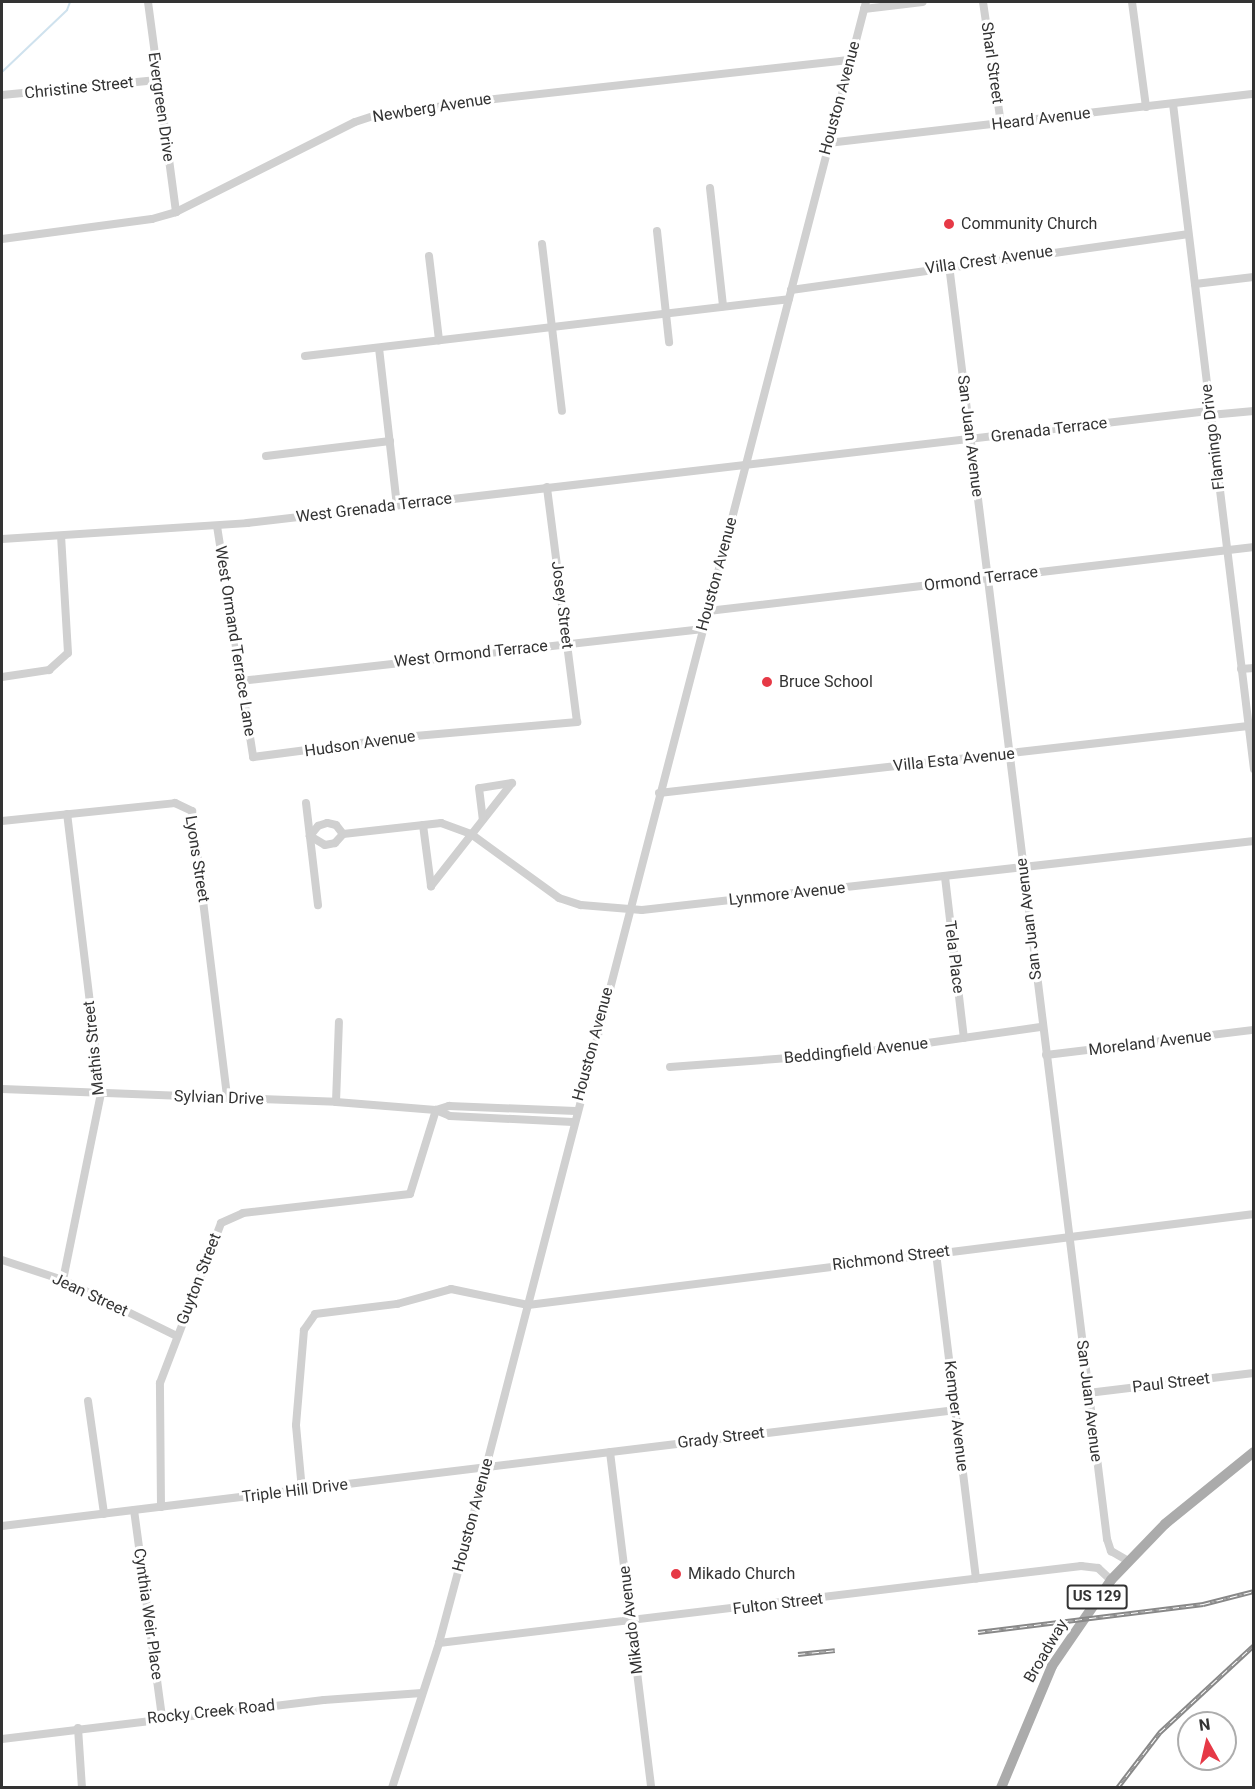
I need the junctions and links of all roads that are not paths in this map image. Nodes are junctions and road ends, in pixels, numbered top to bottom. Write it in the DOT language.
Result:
graph roads {
  1 [pos="148,2"];
  2 [pos="923,2"];
  3 [pos="983,2"];
  4 [pos="1132,2"];
  5 [pos="865,5"];
  6 [pos="849,60"];
  7 [pos="157,80"];
  8 [pos="1254,94"];
  9 [pos="2,95"];
  10 [pos="1173,104"];
  11 [pos="1146,107"];
  12 [pos="1001,124"];
  13 [pos="828,143"];
  14 [pos="710,188"];
  15 [pos="176,212"];
  16 [pos="657,231"];
  17 [pos="1187,234"];
  18 [pos="2,239"];
  19 [pos="542,244"];
  20 [pos="429,256"];
  21 [pos="949,265"];
  22 [pos="1254,277"];
  23 [pos="1195,284"];
  24 [pos="790,295"];
  25 [pos="723,306"];
  26 [pos="666,314"];
  27 [pos="553,326"];
  28 [pos="439,340"];
  29 [pos="669,342"];
  30 [pos="379,348"];
  31 [pos="306,356"];
  32 [pos="562,411"];
  33 [pos="1254,411"];
  34 [pos="1209,413"];
  35 [pos="970,439"];
  36 [pos="390,441"];
  37 [pos="266,456"];
  38 [pos="746,465"];
  39 [pos="547,487"];
  40 [pos="398,505"];
  41 [pos="217,526"];
  42 [pos="61,536"];
  43 [pos="2,539"];
  44 [pos="1254,547"];
  45 [pos="1227,550"];
  46 [pos="987,578"];
  47 [pos="708,611"];
  48 [pos="703,629"];
  49 [pos="567,644"];
  50 [pos="1254,668"];
  51 [pos="1241,669"];
  52 [pos="2,677"];
  53 [pos="240,681"];
  54 [pos="577,722"];
  55 [pos="1248,726"];
  56 [pos="1009,754"];
  57 [pos="253,757"];
  58 [pos="1254,769"];
  59 [pos="659,793"];
  60 [pos="306,803"];
  61 [pos="67,814"];
  62 [pos="483,819"];
  63 [pos="2,821"];
  64 [pos="423,825"];
  65 [pos="343,834"];
  66 [pos="471,834"];
  67 [pos="310,837"];
  68 [pos="1254,841"];
  69 [pos="1023,868"];
  70 [pos="945,877"];
  71 [pos="318,905"];
  72 [pos="629,908"];
  73 [pos="339,1022"];
  74 [pos="1042,1027"];
  75 [pos="1254,1030"];
  76 [pos="964,1038"];
  77 [pos="1046,1055"];
  78 [pos="670,1067"];
  79 [pos="2,1089"];
  80 [pos="101,1094"];
  81 [pos="227,1098"];
  82 [pos="336,1102"];
  83 [pos="436,1110"];
  84 [pos="576,1112"];
  85 [pos="573,1122"];
  86 [pos="1254,1214"];
  87 [pos="1068,1236"];
  88 [pos="936,1253"];
  89 [pos="2,1260"];
  90 [pos="63,1280"];
  91 [pos="528,1305"];
  92 [pos="177,1336"];
  93 [pos="1254,1373"];
  94 [pos="1088,1393"];
  95 [pos="88,1401"];
  96 [pos="956,1410"];
  97 [pos="610,1452"];
  98 [pos="1254,1452"];
  99 [pos="486,1467"];
  100 [pos="303,1490"];
  101 [pos="161,1507"];
  102 [pos="134,1510"];
  103 [pos="104,1514"];
  104 [pos="2,1526"];
  105 [pos="1128,1561"];
  106 [pos="976,1579"];
  107 [pos="1111,1580"];
  108 [pos="631,1622"];
  109 [pos="439,1643"];
  110 [pos="422,1693"];
  111 [pos="162,1718"];
  112 [pos="78,1728"];
  113 [pos="2,1739"];
  114 [pos="82,1788"];
  115 [pos="392,1788"];
  116 [pos="651,1788"];
  117 [pos="1001,1788"];
  1 -- 7 [label="street, Evergreen Drive"];
  2 -- 5 [label="street"];
  3 -- 12 [label="street, Sharl Street"];
  4 -- 11 [label="street"];
  5 -- 6 [label="street, Houston Avenue"];
  6 -- 13 [label="street, Houston Avenue"];
  6 -- 15 [label="street, Newberg Avenue"];
  7 -- 9 [label="street, Christine Street"];
  7 -- 15 [label="street, Evergreen Drive"];
  8 -- 10 [label="street, Heard Avenue"];
  10 -- 11 [label="street, Heard Avenue"];
  10 -- 17 [label="street, Flamingo Drive"];
  11 -- 12 [label="street, Heard Avenue"];
  12 -- 13 [label="street, Heard Avenue"];
  13 -- 24 [label="street, Houston Avenue"];
  14 -- 25 [label="street"];
  15 -- 18 [label="street, Newberg Avenue"];
  16 -- 26 [label="street"];
  17 -- 21 [label="street, Villa Crest Avenue"];
  17 -- 23 [label="street, Flamingo Drive"];
  19 -- 27 [label="street"];
  20 -- 28 [label="street"];
  21 -- 24 [label="street, Villa Crest Avenue"];
  21 -- 35 [label="street, San Juan Avenue"];
  22 -- 23 [label="street"];
  23 -- 34 [label="street, Flamingo Drive"];
  24 -- 25 [label="street"];
  24 -- 38 [label="street, Houston Avenue"];
  25 -- 26 [label="street"];
  26 -- 27 [label="street"];
  26 -- 29 [label="street"];
  27 -- 28 [label="street"];
  27 -- 32 [label="street"];
  28 -- 30 [label="street"];
  30 -- 31 [label="street"];
  30 -- 36 [label="street"];
  33 -- 34 [label="street, Grenada Terrace"];
  34 -- 35 [label="street, Grenada Terrace"];
  34 -- 45 [label="street, Flamingo Drive"];
  35 -- 38 [label="street, Grenada Terrace"];
  35 -- 46 [label="street, San Juan Avenue"];
  36 -- 37 [label="street"];
  36 -- 40 [label="street"];
  38 -- 39 [label="street, West Grenada Terrace"];
  38 -- 47 [label="street, Houston Avenue"];
  39 -- 40 [label="street, West Grenada Terrace"];
  39 -- 49 [label="street, Josey Street"];
  40 -- 41 [label="street, West Grenada Terrace"];
  41 -- 42 [label="street, West Grenada Terrace"];
  41 -- 53 [label="street, West Ormand Terrace Lane"];
  42 -- 43 [label="street, West Grenada Terrace"];
  42 -- 52 [label="street"];
  44 -- 45 [label="street, Ormond Terrace"];
  45 -- 46 [label="street, Ormond Terrace"];
  45 -- 51 [label="street, Flamingo Drive"];
  46 -- 47 [label="street, Ormond Terrace"];
  46 -- 56 [label="street, San Juan Avenue"];
  47 -- 48 [label="street, Houston Avenue"];
  48 -- 49 [label="street, West Ormond Terrace"];
  48 -- 59 [label="street, Houston Avenue"];
  49 -- 53 [label="street, West Ormond Terrace"];
  49 -- 54 [label="street, Josey Street"];
  50 -- 51 [label="street"];
  51 -- 55 [label="street, Flamingo Drive"];
  53 -- 57 [label="street, West Ormand Terrace Lane"];
  54 -- 57 [label="street, Hudson Avenue"];
  55 -- 56 [label="street, Villa Esta Avenue"];
  55 -- 58 [label="street, Flamingo Drive"];
  56 -- 59 [label="street, Villa Esta Avenue"];
  56 -- 69 [label="street, San Juan Avenue"];
  59 -- 72 [label="street, Houston Avenue"];
  60 -- 67 [label="street"];
  61 -- 63 [label="street, Lyons Street"];
  61 -- 80 [label="street, Mathis Street"];
  61 -- 81 [label="street, Lyons Street"];
  62 -- 62 [label="street"];
  62 -- 66 [label="street"];
  64 -- 65 [label="street, Lynmore Avenue"];
  64 -- 66 [label="street, Lynmore Avenue"];
  64 -- 66 [label="street"];
  65 -- 67 [label="street, Lynmore Avenue"];
  65 -- 67 [label="street, Lynmore Avenue"];
  66 -- 72 [label="street, Lynmore Avenue"];
  67 -- 71 [label="street"];
  68 -- 69 [label="street, Lynmore Avenue"];
  69 -- 70 [label="street, Lynmore Avenue"];
  69 -- 74 [label="street, San Juan Avenue"];
  70 -- 72 [label="street, Lynmore Avenue"];
  70 -- 76 [label="street, Tela Place"];
  72 -- 84 [label="street, Houston Avenue"];
  73 -- 82 [label="street"];
  74 -- 76 [label="street, Beddingfield Avenue"];
  74 -- 77 [label="street, San Juan Avenue"];
  75 -- 77 [label="street, Moreland Avenue"];
  76 -- 78 [label="street, Beddingfield Avenue"];
  77 -- 87 [label="street, San Juan Avenue"];
  79 -- 80 [label="street, Sylvian Drive"];
  80 -- 81 [label="street, Sylvian Drive"];
  80 -- 90 [label="street, Mathis Street"];
  81 -- 82 [label="street, Sylvian Drive"];
  82 -- 83 [label="street, Sylvian Drive"];
  83 -- 84 [label="street, Sylvian Drive"];
  83 -- 85 [label="street, Sylvian Drive"];
  83 -- 92 [label="street, Guyton Street"];
  84 -- 85 [label="street, Houston Avenue"];
  85 -- 91 [label="street, Houston Avenue"];
  86 -- 87 [label="street, Richmond Street"];
  87 -- 88 [label="street, Richmond Street"];
  87 -- 94 [label="street, San Juan Avenue"];
  88 -- 91 [label="street, Richmond Street"];
  88 -- 96 [label="street, Kemper Avenue"];
  89 -- 90 [label="street, Jean Street"];
  90 -- 92 [label="street, Jean Street"];
  91 -- 99 [label="street, Houston Avenue"];
  91 -- 100 [label="street, Richmond Street"];
  92 -- 101 [label="street, Guyton Street"];
  93 -- 94 [label="street, Paul Street"];
  94 -- 105 [label="street, San Juan Avenue"];
  95 -- 103 [label="street"];
  96 -- 97 [label="street, Grady Street"];
  96 -- 106 [label="street, Kemper Avenue"];
  97 -- 99 [label="street, Grady Street"];
  97 -- 108 [label="street, Mikado Avenue"];
  98 -- 105 [label="main road, Broadway / US 129"];
  99 -- 100 [label="street, Triple Hill Drive"];
  99 -- 109 [label="street, Houston Avenue"];
  100 -- 101 [label="street, Triple Hill Drive"];
  101 -- 102 [label="street, Triple Hill Drive"];
  102 -- 103 [label="street, Triple Hill Drive"];
  102 -- 111 [label="street, Cynthia Weir Place"];
  103 -- 104 [label="street, Triple Hill Drive"];
  105 -- 107 [label="main road, Broadway / US 129"];
  106 -- 107 [label="street, Fulton Street"];
  106 -- 108 [label="street, Fulton Street"];
  107 -- 117 [label="main road, Broadway / US 129"];
  108 -- 109 [label="street, Fulton Street"];
  108 -- 116 [label="street, Mikado Avenue"];
  109 -- 110 [label="street, Houston Avenue"];
  110 -- 111 [label="street, Rocky Creek Road"];
  110 -- 115 [label="street, Houston Avenue"];
  111 -- 112 [label="street, Rocky Creek Road"];
  112 -- 113 [label="street, Rocky Creek Road"];
  112 -- 114 [label="street"];
}
